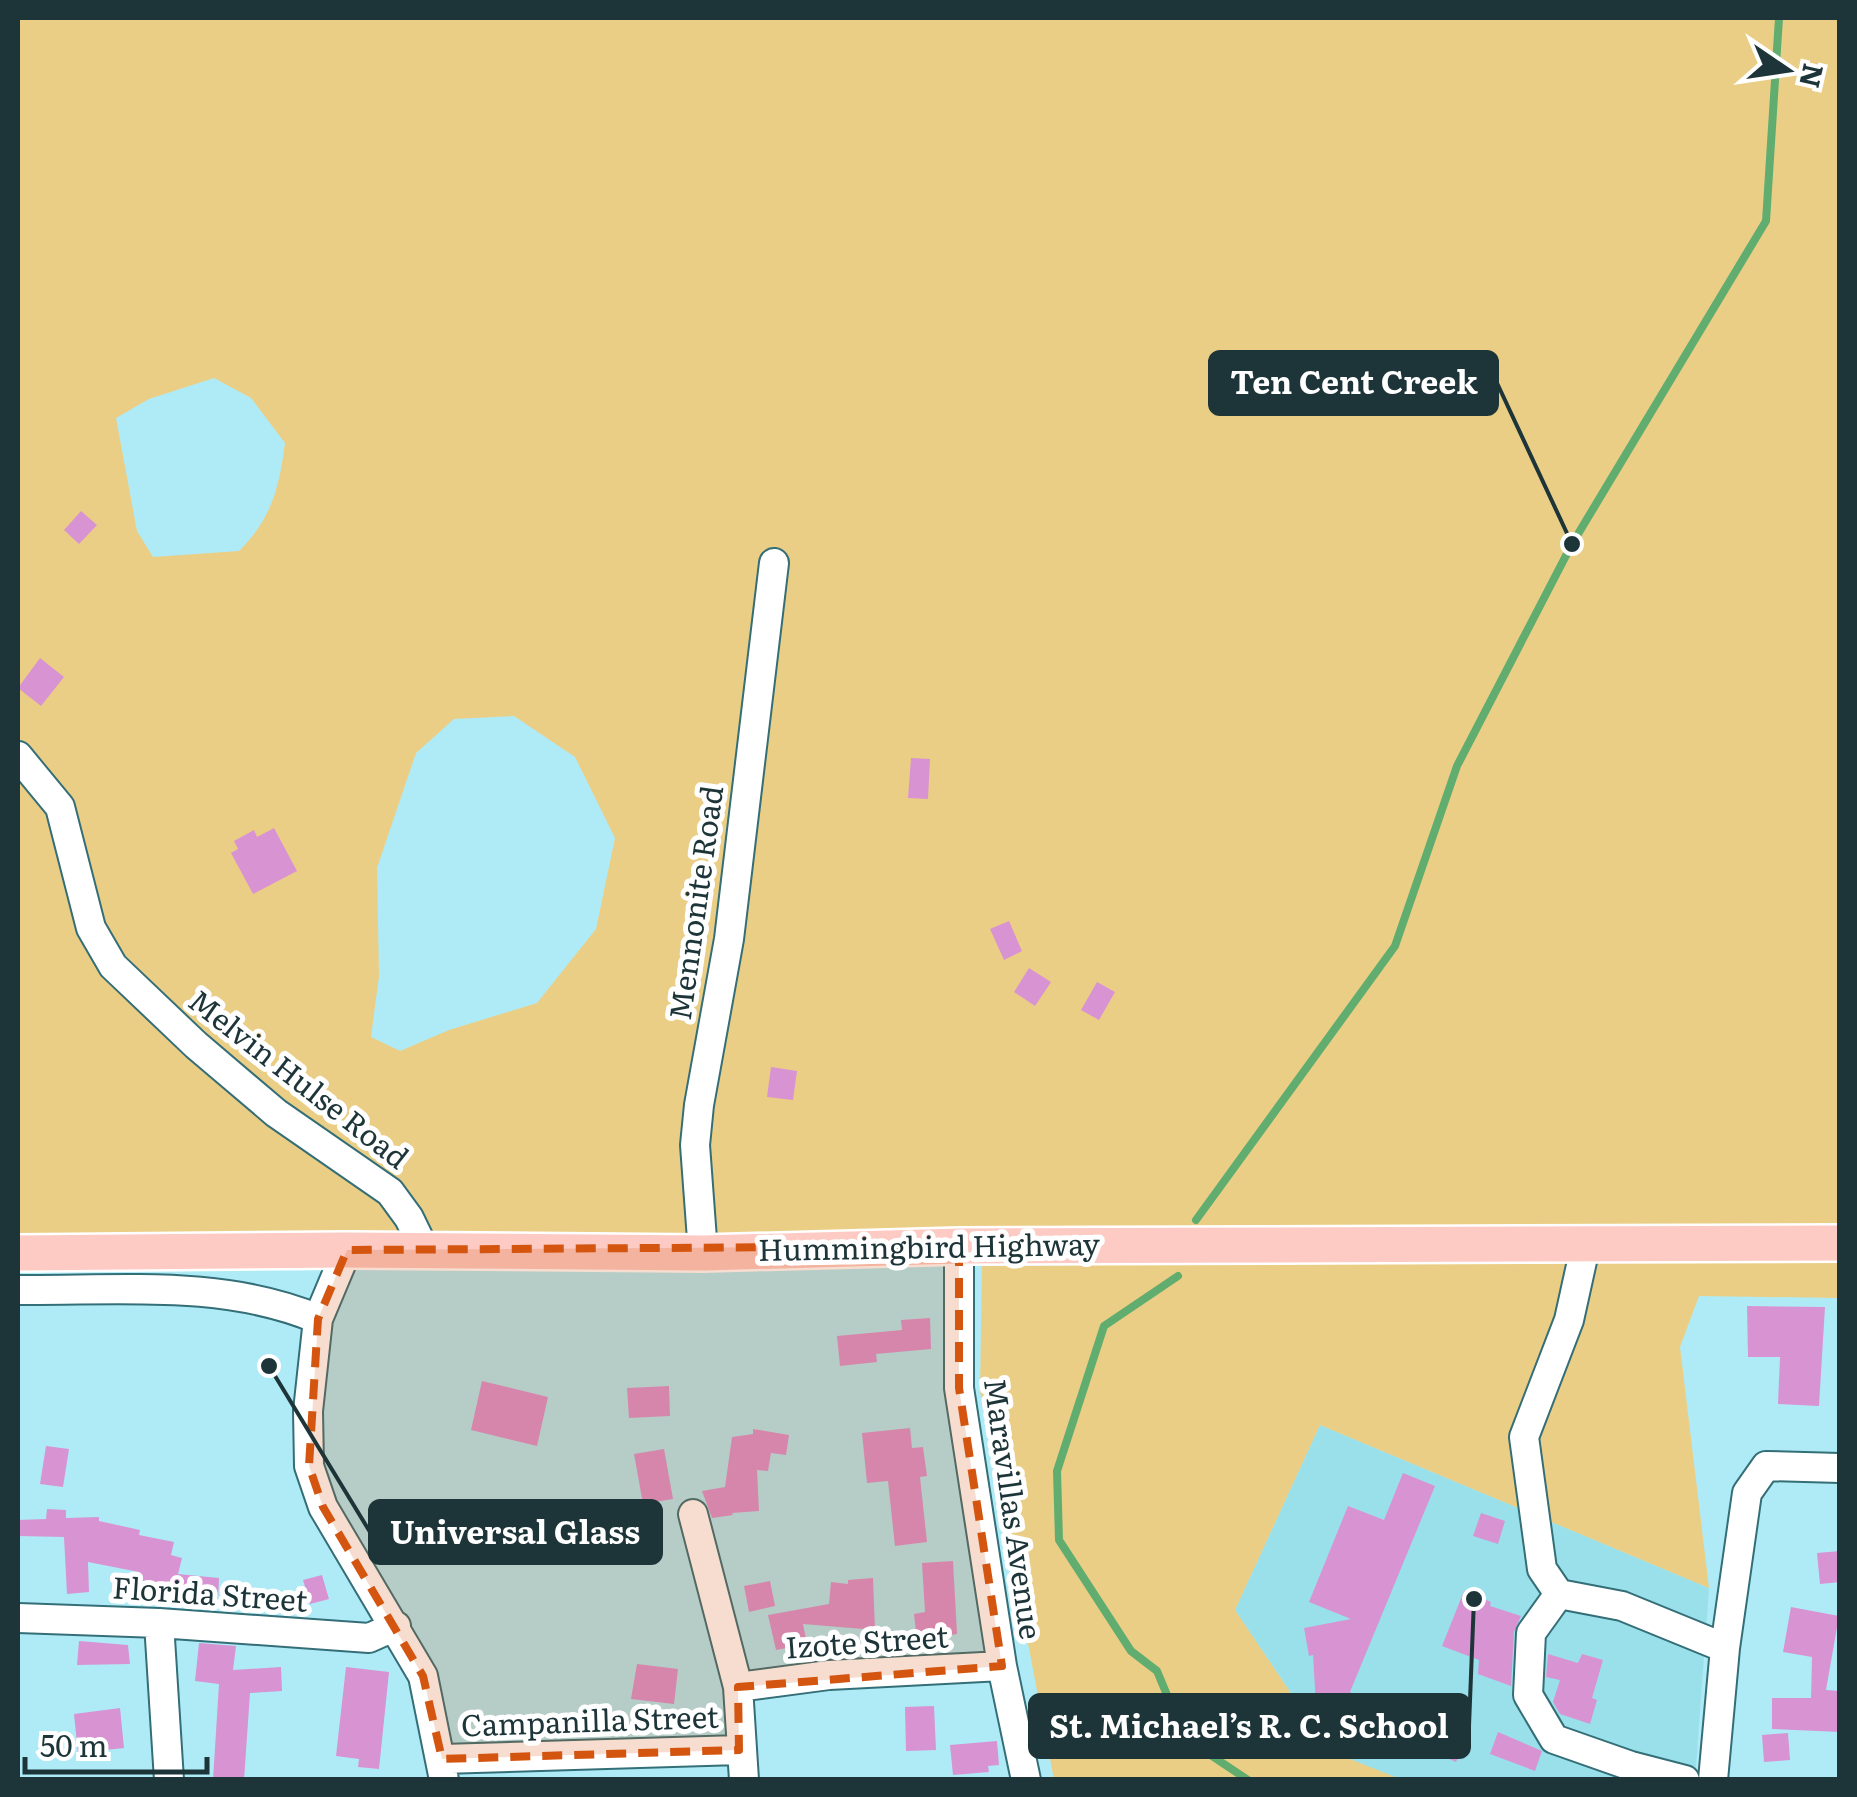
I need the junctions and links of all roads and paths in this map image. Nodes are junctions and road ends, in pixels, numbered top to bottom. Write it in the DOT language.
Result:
graph roads {
  1 [pos="774,563"];
  2 [pos="18,756"];
  3 [pos="1840,1243"];
  4 [pos="1586,1244"];
  5 [pos="959,1246"];
  6 [pos="347,1250"];
  7 [pos="425,1251"];
  8 [pos="18,1253"];
  9 [pos="703,1253"];
  10 [pos="18,1290"];
  11 [pos="318,1319"];
  12 [pos="1840,1468"];
  13 [pos="693,1514"];
  14 [pos="1559,1594"];
  15 [pos="18,1618"];
  16 [pos="159,1623"];
  17 [pos="396,1626"];
  18 [pos="1725,1648"];
  19 [pos="1002,1666"];
  20 [pos="738,1687"];
  21 [pos="740,1750"];
  22 [pos="443,1769"];
  23 [pos="169,1780"];
  24 [pos="744,1780"];
  25 [pos="1026,1780"];
  26 [pos="1684,1780"];
  27 [pos="1712,1780"];
  1 -- 9 [label="street, Mennonite Road"];
  2 -- 7 [label="street, Melvin Hulse Road"];
  3 -- 4 [label="main road, Hummingbird Highway"];
  4 -- 5 [label="main road, Hummingbird Highway"];
  4 -- 14 [label="street"];
  5 -- 9 [label="main road, Hummingbird Highway"];
  5 -- 19 [label="street, Maravillas Avenue"];
  6 -- 7 [label="main road, Hummingbird Highway"];
  6 -- 8 [label="main road, Hummingbird Highway"];
  6 -- 11 [label="street"];
  7 -- 9 [label="main road, Hummingbird Highway"];
  10 -- 11 [label="street"];
  11 -- 17 [label="street"];
  12 -- 18 [label="street"];
  13 -- 20 [label="street"];
  14 -- 18 [label="street"];
  14 -- 26 [label="street"];
  15 -- 16 [label="street, Florida Street"];
  16 -- 17 [label="street, Florida Street"];
  16 -- 23 [label="street"];
  17 -- 22 [label="street"];
  18 -- 27 [label="street"];
  19 -- 20 [label="street, Izote Street"];
  19 -- 25 [label="street, Maravillas Avenue"];
  20 -- 21 [label="street"];
  21 -- 22 [label="street, Campanilla Street"];
  21 -- 24 [label="street"];
}
